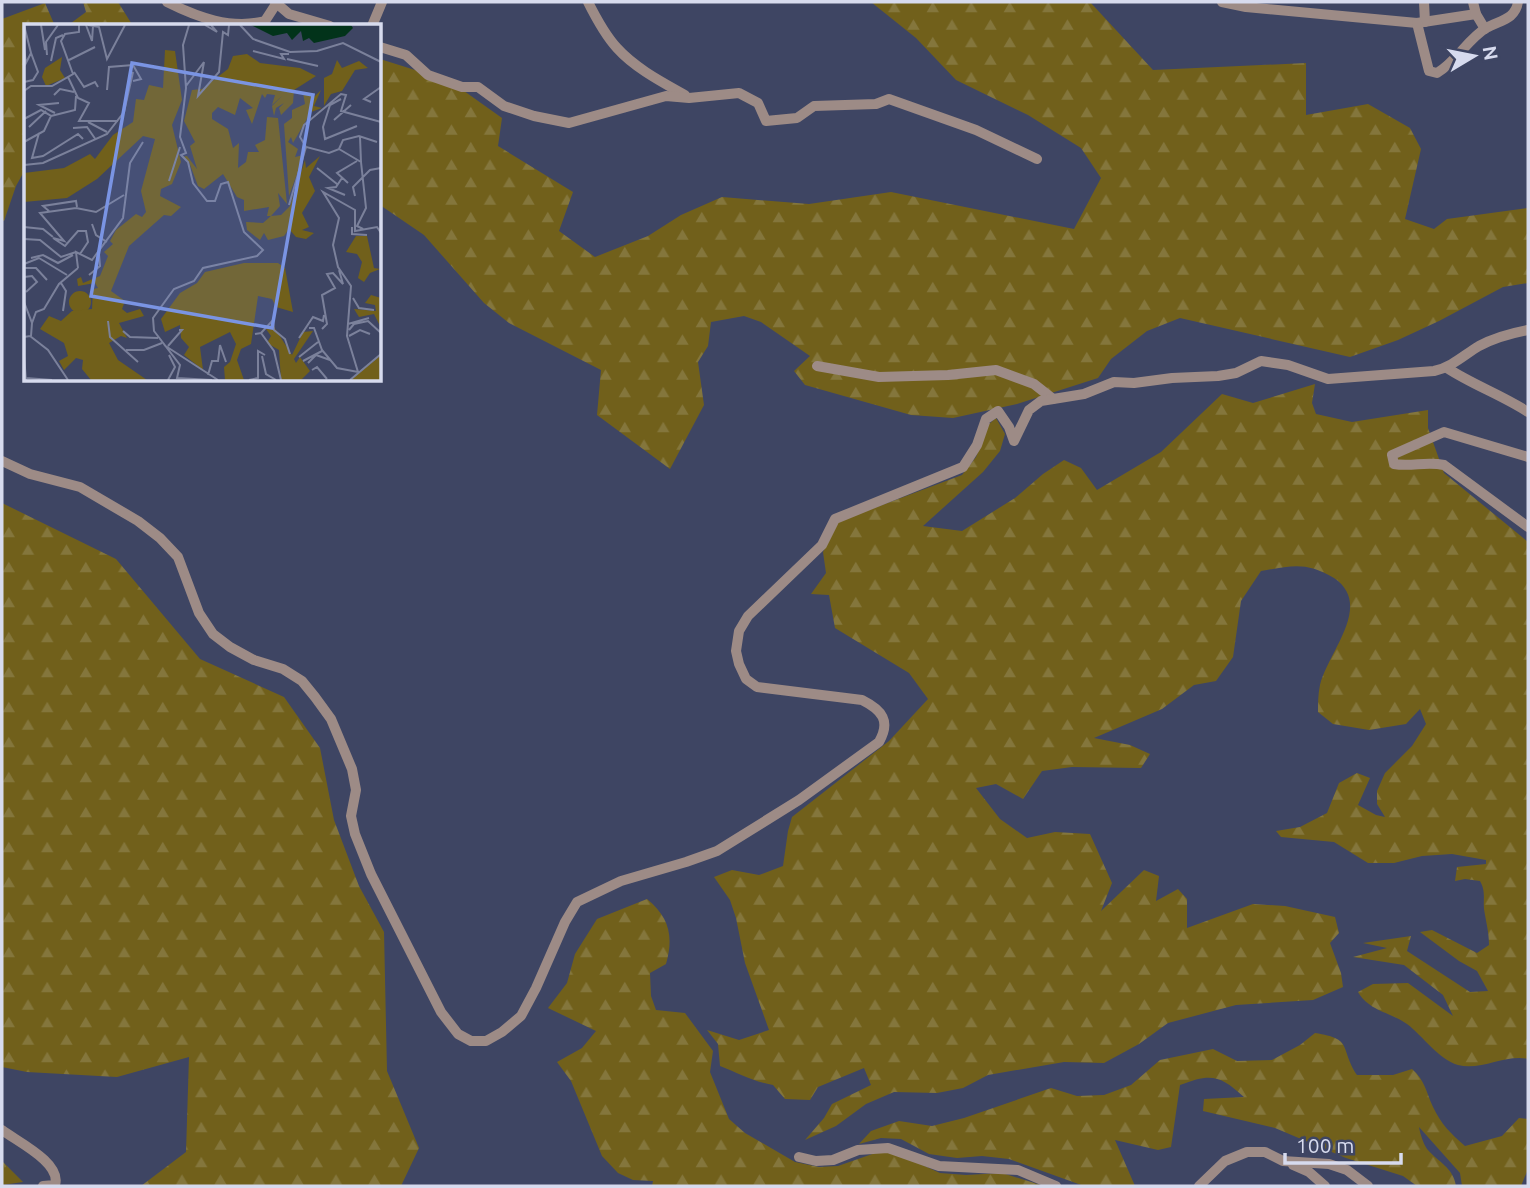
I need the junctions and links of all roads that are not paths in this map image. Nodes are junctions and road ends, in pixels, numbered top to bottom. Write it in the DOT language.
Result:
graph roads {
  1 [pos="167,2"];
  2 [pos="383,2"];
  3 [pos="588,2"];
  4 [pos="1222,2"];
  5 [pos="1424,2"];
  6 [pos="1473,2"];
  7 [pos="1518,2"];
  8 [pos="275,3"];
  9 [pos="1476,14"];
  10 [pos="1421,23"];
  11 [pos="235,24"];
  12 [pos="247,24"];
  13 [pos="323,24"];
  14 [pos="373,24"];
  15 [pos="1485,29"];
  16 [pos="382,48"];
  17 [pos="689,98"];
  18 [pos="1037,159"];
  19 [pos="1528,330"];
  20 [pos="817,366"];
  21 [pos="1447,368"];
  22 [pos="1053,399"];
  23 [pos="1528,412"];
  24 [pos="1528,457"];
  25 [pos="2,461"];
  26 [pos="1528,527"];
  27 [pos="2,1130"];
  28 [pos="799,1157"];
  29 [pos="1283,1161"];
  30 [pos="43,1186"];
  31 [pos="1056,1186"];
  32 [pos="1199,1186"];
  33 [pos="1325,1186"];
  34 [pos="1368,1186"];
  1 -- 11 [label="street"];
  2 -- 14 [label="street"];
  3 -- 17 [label="street"];
  4 -- 10 [label="street"];
  5 -- 10 [label="street"];
  6 -- 9 [label="street"];
  7 -- 15 [label="street"];
  8 -- 12 [label="street"];
  8 -- 13 [label="street"];
  9 -- 10 [label="street"];
  9 -- 15 [label="street"];
  10 -- 15 [label="street"];
  16 -- 17 [label="street"];
  17 -- 18 [label="street"];
  19 -- 21 [label="street"];
  20 -- 22 [label="street"];
  21 -- 22 [label="street"];
  21 -- 23 [label="street"];
  22 -- 25 [label="street"];
  24 -- 26 [label="street"];
  27 -- 30 [label="street"];
  28 -- 31 [label="street"];
  29 -- 32 [label="street"];
  29 -- 33 [label="street"];
  29 -- 34 [label="street"];
}
